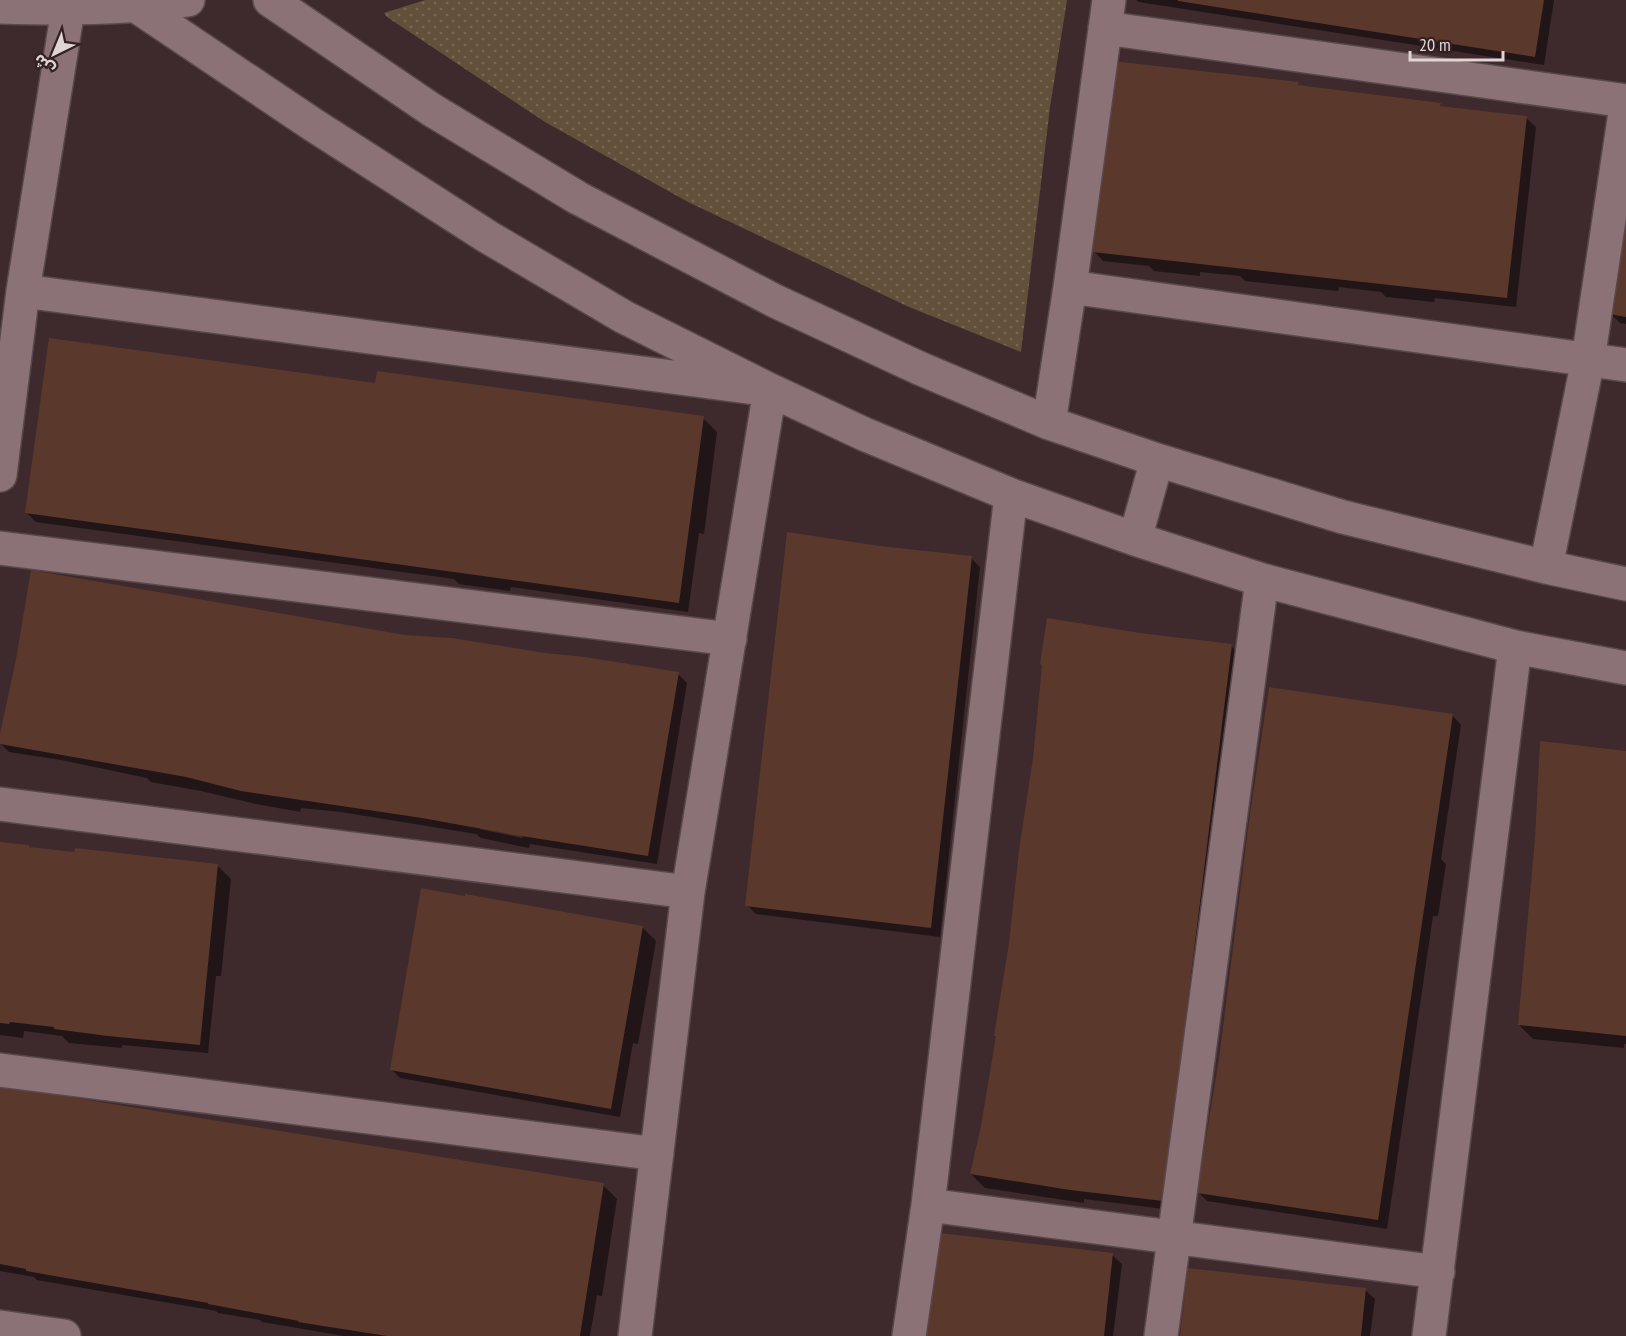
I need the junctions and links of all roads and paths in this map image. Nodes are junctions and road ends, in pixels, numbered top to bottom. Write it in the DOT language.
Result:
graph roads {
  1 [pos="188,0"];
  2 [pos="270,0"];
  3 [pos="135,5"];
  4 [pos="0,7"];
  5 [pos="68,9"];
  6 [pos="1107,14"];
  7 [pos="1626,101"];
  8 [pos="1626,106"];
  9 [pos="1070,287"];
  10 [pos="23,291"];
  11 [pos="1588,360"];
  12 [pos="1626,365"];
  13 [pos="770,390"];
  14 [pos="1049,423"];
  15 [pos="1157,460"];
  16 [pos="0,475"];
  17 [pos="1011,495"];
  18 [pos="1135,539"];
  19 [pos="0,548"];
  20 [pos="1546,567"];
  21 [pos="1262,580"];
  22 [pos="1626,584"];
  23 [pos="730,639"];
  24 [pos="1515,647"];
  25 [pos="1626,668"];
  26 [pos="0,804"];
  27 [pos="688,892"];
  28 [pos="0,1070"];
  29 [pos="657,1154"];
  30 [pos="928,1205"];
  31 [pos="1173,1237"];
  32 [pos="1438,1272"];
  33 [pos="0,1327"];
  34 [pos="64,1336"];
  35 [pos="635,1336"];
  36 [pos="909,1336"];
  37 [pos="1161,1336"];
  38 [pos="1429,1336"];
  1 -- 3 [label="street"];
  2 -- 14 [label="street"];
  3 -- 5 [label="street"];
  3 -- 13 [label="street"];
  4 -- 5 [label="street"];
  5 -- 10 [label="street"];
  6 -- 7 [label="street"];
  6 -- 9 [label="street"];
  8 -- 11 [label="street"];
  9 -- 11 [label="street"];
  9 -- 14 [label="street"];
  10 -- 13 [label="street"];
  10 -- 16 [label="street"];
  11 -- 12 [label="street"];
  11 -- 20 [label="street"];
  13 -- 17 [label="street"];
  13 -- 23 [label="street"];
  14 -- 15 [label="street"];
  15 -- 18 [label="street"];
  15 -- 20 [label="street"];
  17 -- 18 [label="street"];
  17 -- 30 [label="street"];
  18 -- 21 [label="street"];
  19 -- 23 [label="street"];
  20 -- 22 [label="street"];
  21 -- 24 [label="street"];
  21 -- 31 [label="street"];
  23 -- 27 [label="street"];
  24 -- 25 [label="street"];
  24 -- 32 [label="street"];
  26 -- 27 [label="street"];
  27 -- 29 [label="street"];
  28 -- 29 [label="street"];
  29 -- 35 [label="street"];
  30 -- 31 [label="street"];
  30 -- 36 [label="street"];
  31 -- 32 [label="street"];
  31 -- 37 [label="street"];
  32 -- 38 [label="street"];
  33 -- 34 [label="street"];
}
